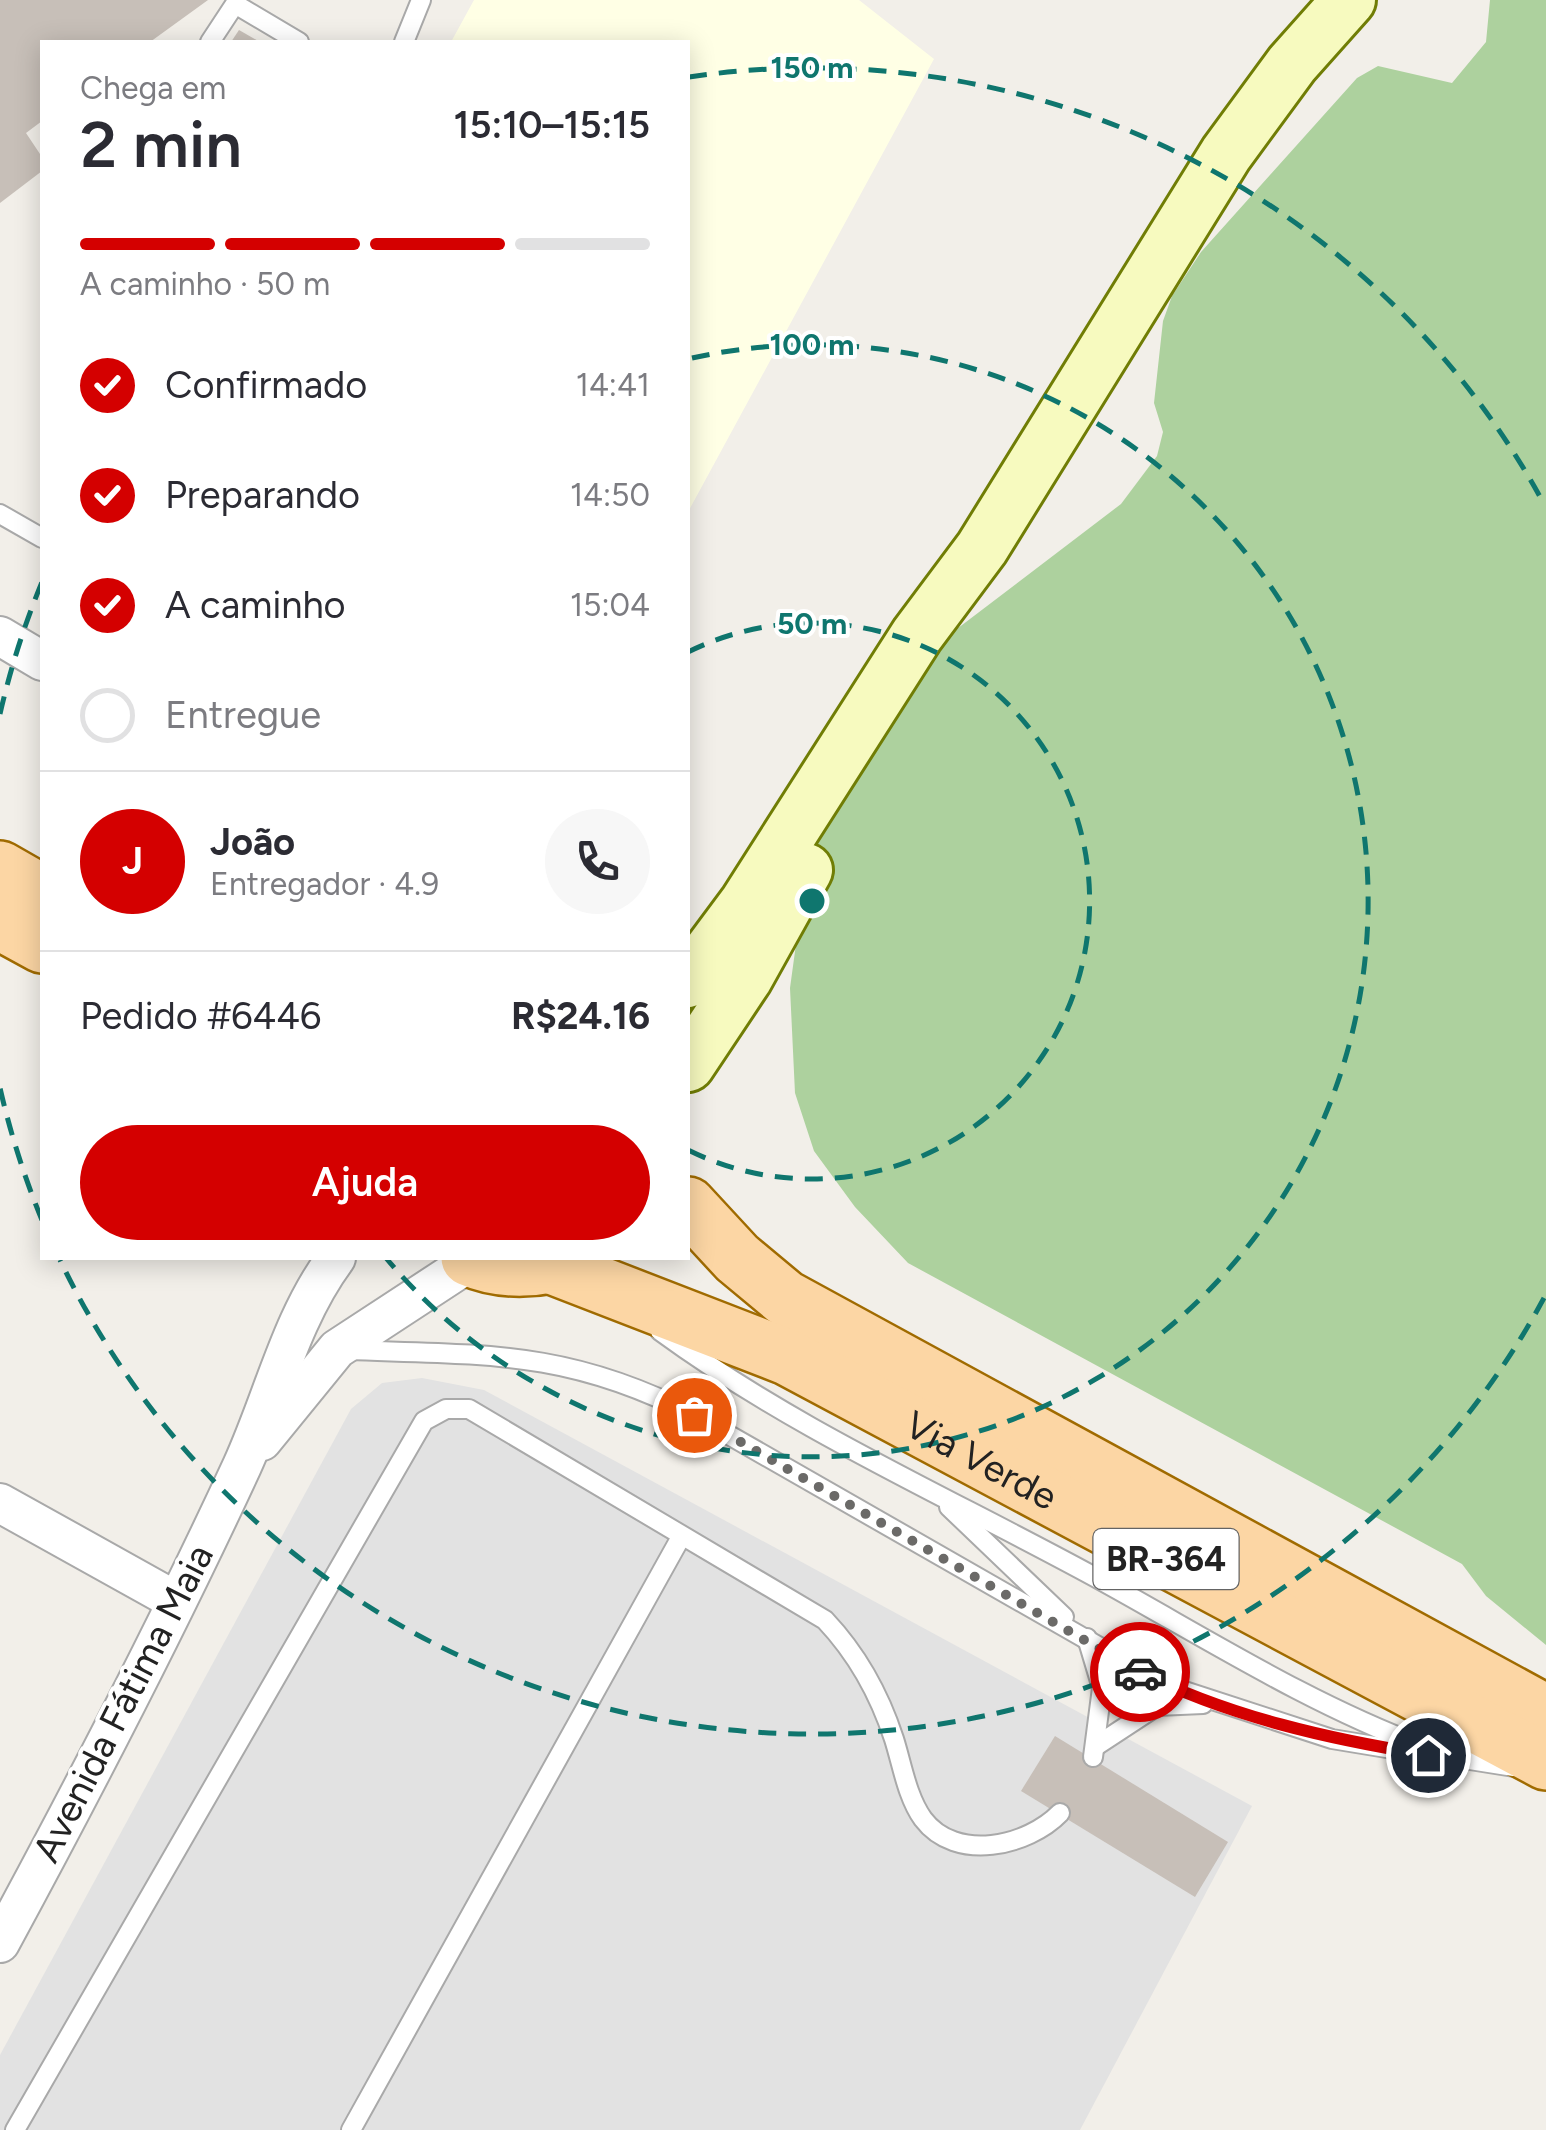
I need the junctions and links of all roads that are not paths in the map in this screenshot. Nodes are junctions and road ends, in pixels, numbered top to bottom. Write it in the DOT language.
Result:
graph roads {
  1 [pos="420,0"];
  2 [pos="1349,0"];
  3 [pos="230,2"];
  4 [pos="211,40"];
  5 [pos="296,40"];
  6 [pos="405,40"];
  7 [pos="0,514"];
  8 [pos="40,537"];
  9 [pos="982,548"];
  10 [pos="0,636"];
  11 [pos="40,660"];
  12 [pos="0,869"];
  13 [pos="40,891"];
  14 [pos="0,922"];
  15 [pos="40,944"];
  16 [pos="690,978"];
  17 [pos="690,1063"];
  18 [pos="690,1207"];
  19 [pos="335,1260"];
  20 [pos="470,1260"];
  21 [pos="475,1260"];
  22 [pos="576,1270"];
  23 [pos="803,1337"];
  24 [pos="338,1350"];
  25 [pos="244,1462"];
  26 [pos="934,1493"];
  27 [pos="0,1502"];
  28 [pos="681,1536"];
  29 [pos="176,1601"];
  30 [pos="1090,1642"];
  31 [pos="1214,1703"];
  32 [pos="1546,1714"];
  33 [pos="1459,1760"];
  34 [pos="1546,1762"];
  35 [pos="1546,1772"];
  36 [pos="1060,1813"];
  37 [pos="10,1901"];
  38 [pos="0,1943"];
  39 [pos="14,2130"];
  40 [pos="351,2130"];
  1 -- 6 [label="lane"];
  2 -- 9 [label="street"];
  3 -- 4 [label="lane"];
  3 -- 5 [label="lane"];
  7 -- 8 [label="lane"];
  9 -- 16 [label="street"];
  9 -- 17 [label="street"];
  10 -- 11 [label="street"];
  12 -- 13 [label="main road"];
  14 -- 15 [label="main road"];
  18 -- 23 [label="main road, BR-364"];
  19 -- 25 [label="street, Avenida Fátima Maia"];
  20 -- 24 [label="street, Avenida Fátima Maia"];
  21 -- 22 [label="main road, BR-364"];
  22 -- 23 [label="main road, BR-364"];
  22 -- 26 [label="lane"];
  23 -- 32 [label="main road, Via Verde / BR-364"];
  23 -- 34 [label="main road, Via Verde / BR-364"];
  24 -- 25 [label="street, Avenida Fátima Maia"];
  24 -- 30 [label="lane"];
  25 -- 29 [label="street, Avenida Fátima Maia"];
  26 -- 30 [label="lane"];
  26 -- 33 [label="lane"];
  27 -- 29 [label="street"];
  28 -- 36 [label="lane"];
  28 -- 39 [label="lane"];
  28 -- 40 [label="lane"];
  29 -- 37 [label="street, Avenida Fátima Maia"];
  30 -- 31 [label="lane"];
  30 -- 31 [label="lane"];
  31 -- 33 [label="lane"];
  33 -- 35 [label="lane"];
  37 -- 38 [label="street, Avenida Fátima Maia"];
}
